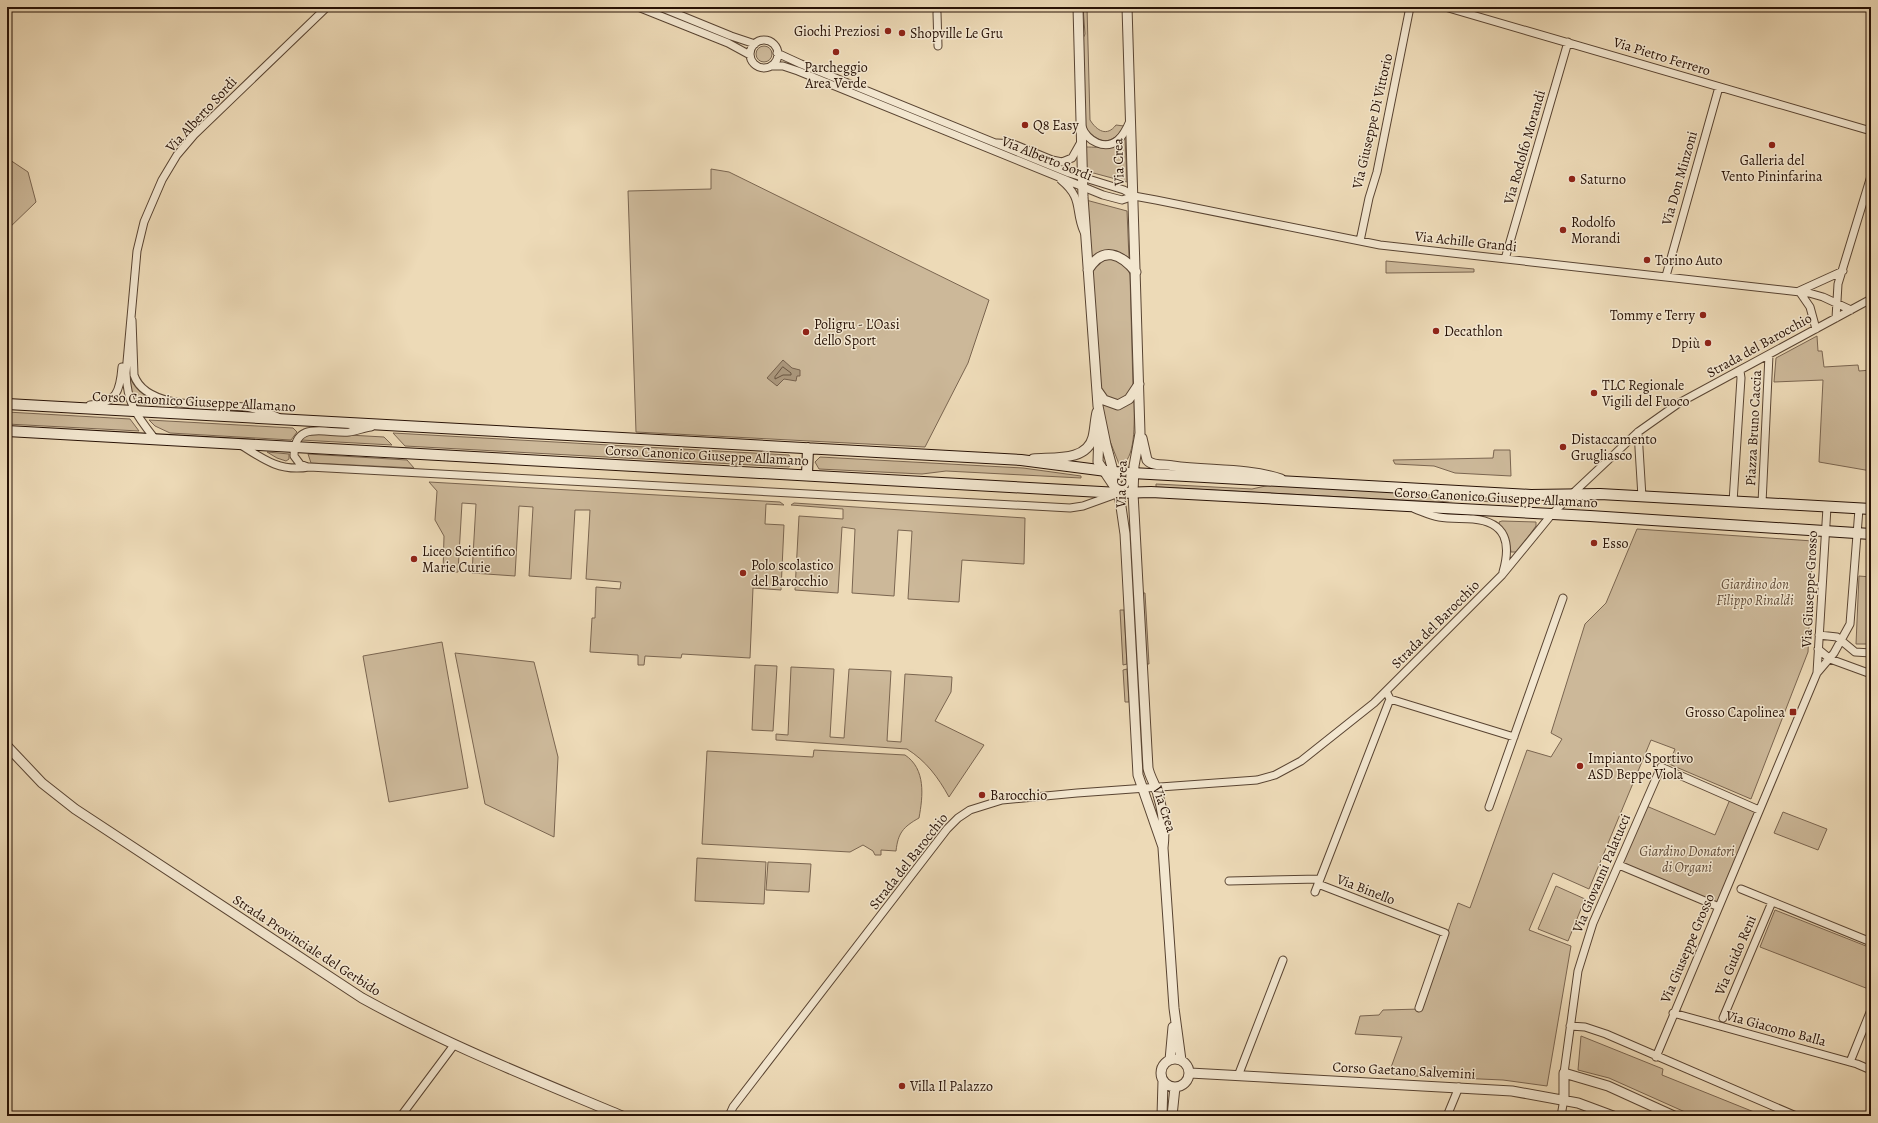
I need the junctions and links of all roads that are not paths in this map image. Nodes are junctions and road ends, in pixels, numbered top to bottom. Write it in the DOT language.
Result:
graph roads {
  1 [pos="327,7"];
  2 [pos="638,7"];
  3 [pos="660,7"];
  4 [pos="1078,7"];
  5 [pos="1127,7"];
  6 [pos="1410,7"];
  7 [pos="1445,7"];
  8 [pos="937,13"];
  9 [pos="1568,42"];
  10 [pos="755,44"];
  11 [pos="938,46"];
  12 [pos="777,53"];
  13 [pos="750,55"];
  14 [pos="771,66"];
  15 [pos="1719,87"];
  16 [pos="1131,119"];
  17 [pos="950,125"];
  18 [pos="1082,127"];
  19 [pos="1871,131"];
  20 [pos="947,133"];
  21 [pos="1082,140"];
  22 [pos="995,143"];
  23 [pos="1871,176"];
  24 [pos="1058,177"];
  25 [pos="1083,182"];
  26 [pos="1134,196"];
  27 [pos="1086,236"];
  28 [pos="1360,241"];
  29 [pos="1505,259"];
  30 [pos="1088,270"];
  31 [pos="1843,271"];
  32 [pos="1136,272"];
  33 [pos="1666,276"];
  34 [pos="1799,291"];
  35 [pos="1871,299"];
  36 [pos="1836,302"];
  37 [pos="1851,310"];
  38 [pos="132,312"];
  39 [pos="1836,318"];
  40 [pos="1816,329"];
  41 [pos="1769,355"];
  42 [pos="1740,371"];
  43 [pos="1139,384"];
  44 [pos="1096,389"];
  45 [pos="7,404"];
  46 [pos="1098,406"];
  47 [pos="61,407"];
  48 [pos="134,411"];
  49 [pos="287,420"];
  50 [pos="1100,422"];
  51 [pos="380,425"];
  52 [pos="7,431"];
  53 [pos="1638,432"];
  54 [pos="1140,434"];
  55 [pos="155,439"];
  56 [pos="239,444"];
  57 [pos="294,446"];
  58 [pos="808,448"];
  59 [pos="1021,460"];
  60 [pos="309,468"];
  61 [pos="1102,471"];
  62 [pos="1114,472"];
  63 [pos="1133,473"];
  64 [pos="807,475"];
  65 [pos="1290,482"];
  66 [pos="1119,493"];
  67 [pos="1133,493"];
  68 [pos="1571,494"];
  69 [pos="1642,497"];
  70 [pos="1733,502"];
  71 [pos="1762,503"];
  72 [pos="1410,507"];
  73 [pos="1827,507"];
  74 [pos="1859,509"];
  75 [pos="1871,509"];
  76 [pos="1552,514"];
  77 [pos="1825,531"];
  78 [pos="1857,533"];
  79 [pos="1871,534"];
  80 [pos="1502,575"];
  81 [pos="1563,598"];
  82 [pos="1819,635"];
  83 [pos="1842,640"];
  84 [pos="1818,649"];
  85 [pos="1871,653"];
  86 [pos="1830,659"];
  87 [pos="1817,673"];
  88 [pos="1871,674"];
  89 [pos="1386,691"];
  90 [pos="1390,698"];
  91 [pos="1514,737"];
  92 [pos="7,746"];
  93 [pos="1144,788"];
  94 [pos="1156,788"];
  95 [pos="1489,807"];
  96 [pos="1759,810"];
  97 [pos="1163,848"];
  98 [pos="1619,865"];
  99 [pos="1229,881"];
  100 [pos="1319,882"];
  101 [pos="1741,889"];
  102 [pos="1315,892"];
  103 [pos="1772,902"];
  104 [pos="1719,907"];
  105 [pos="1871,942"];
  106 [pos="1283,960"];
  107 [pos="1174,1008"];
  108 [pos="1419,1008"];
  109 [pos="1871,1010"];
  110 [pos="1673,1013"];
  111 [pos="1723,1018"];
  112 [pos="1570,1026"];
  113 [pos="454,1045"];
  114 [pos="1656,1057"];
  115 [pos="1170,1060"];
  116 [pos="1180,1060"];
  117 [pos="1850,1062"];
  118 [pos="1871,1070"];
  119 [pos="1190,1073"];
  120 [pos="1564,1073"];
  121 [pos="1238,1076"];
  122 [pos="1163,1081"];
  123 [pos="1175,1087"];
  124 [pos="1458,1087"];
  125 [pos="1564,1100"];
  126 [pos="1173,1115"];
  127 [pos="401,1116"];
  128 [pos="622,1116"];
  129 [pos="729,1116"];
  130 [pos="1162,1116"];
  131 [pos="1447,1116"];
  132 [pos="1561,1116"];
  133 [pos="1613,1116"];
  134 [pos="1674,1116"];
  135 [pos="1796,1116"];
  1 -- 38 [label="street, Via Alberto Sordi"];
  2 -- 13 [label="street, Via Alberto Sordi"];
  3 -- 10 [label="street, Via Alberto Sordi"];
  4 -- 18 [label="street, Via Crea"];
  5 -- 16 [label="street, Via Crea"];
  6 -- 28 [label="street, Via Giuseppe Di Vittorio"];
  7 -- 9 [label="street, Via Pietro Ferrero"];
  8 -- 11 [label="street"];
  9 -- 15 [label="street, Via Pietro Ferrero"];
  9 -- 29 [label="street, Via Rodolfo Morandi"];
  10 -- 12 [label="street, Via Alberto Sordi"];
  10 -- 13 [label="street"];
  12 -- 14 [label="street"];
  12 -- 17 [label="street, Via Alberto Sordi"];
  13 -- 14 [label="street, Via Alberto Sordi"];
  14 -- 20 [label="street, Via Alberto Sordi"];
  15 -- 19 [label="street, Via Pietro Ferrero"];
  15 -- 33 [label="street, Via Don Minzoni"];
  16 -- 18 [label="street, Via Crea"];
  16 -- 26 [label="street, Via Crea"];
  17 -- 20 [label="street"];
  17 -- 22 [label="street, Via Alberto Sordi"];
  18 -- 21 [label="street, Via Crea"];
  20 -- 24 [label="street, Via Alberto Sordi"];
  21 -- 22 [label="street, Via Alberto Sordi"];
  21 -- 25 [label="street, Via Crea"];
  22 -- 25 [label="street, Via Alberto Sordi"];
  23 -- 31 [label="street"];
  24 -- 25 [label="street, Via Alberto Sordi"];
  24 -- 27 [label="street, Via Crea"];
  25 -- 26 [label="street, Via Alberto Sordi"];
  25 -- 26 [label="street, Via Alberto Sordi"];
  25 -- 27 [label="street, Via Crea"];
  26 -- 28 [label="street, Via Achille Grandi"];
  26 -- 32 [label="street, Via Crea"];
  27 -- 30 [label="street, Via Crea"];
  28 -- 29 [label="street, Via Achille Grandi"];
  29 -- 33 [label="street, Via Achille Grandi"];
  30 -- 32 [label="street"];
  30 -- 44 [label="street, Via Crea"];
  31 -- 34 [label="street"];
  31 -- 36 [label="street"];
  32 -- 43 [label="street, Via Crea"];
  33 -- 34 [label="street, Via Achille Grandi"];
  34 -- 36 [label="street, Via Achille Grandi"];
  34 -- 40 [label="street"];
  35 -- 37 [label="street, Strada del Barocchio"];
  36 -- 37 [label="street, Via Achille Grandi"];
  36 -- 39 [label="street"];
  37 -- 39 [label="street, Strada del Barocchio"];
  38 -- 47 [label="street, Via Alberto Sordi"];
  38 -- 48 [label="street, Via Alberto Sordi"];
  38 -- 49 [label="street, Via Alberto Sordi"];
  39 -- 40 [label="street, Strada del Barocchio"];
  40 -- 41 [label="street, Strada del Barocchio"];
  41 -- 42 [label="street, Strada del Barocchio"];
  41 -- 71 [label="street, Piazza Bruno Caccia"];
  42 -- 53 [label="street, Strada del Barocchio"];
  42 -- 70 [label="street, Piazza Bruno Caccia"];
  43 -- 44 [label="street"];
  43 -- 54 [label="street, Via Crea"];
  44 -- 46 [label="street, Via Crea"];
  45 -- 47 [label="main road, Corso Canonico Giuseppe Allamano"];
  46 -- 50 [label="street, Via Crea"];
  46 -- 59 [label="street"];
  47 -- 48 [label="main road, Corso Canonico Giuseppe Allamano"];
  48 -- 49 [label="main road, Corso Canonico Giuseppe Allamano"];
  48 -- 55 [label="street, Via Alberto Sordi"];
  49 -- 51 [label="main road, Corso Canonico Giuseppe Allamano"];
  50 -- 61 [label="street, Via Crea"];
  50 -- 62 [label="street, Via Crea"];
  51 -- 57 [label="street, Corso Canonico Giuseppe Allamano"];
  51 -- 58 [label="main road, Corso Canonico Giuseppe Allamano"];
  52 -- 55 [label="main road, Corso Canonico Giuseppe Allamano"];
  53 -- 68 [label="street, Strada del Barocchio"];
  53 -- 69 [label="street"];
  54 -- 63 [label="street, Via Crea"];
  54 -- 65 [label="street"];
  55 -- 56 [label="main road, Corso Canonico Giuseppe Allamano"];
  56 -- 57 [label="main road, Corso Canonico Giuseppe Allamano"];
  56 -- 60 [label="street, Corso Canonico Giuseppe Allamano"];
  57 -- 60 [label="street"];
  57 -- 64 [label="main road, Corso Canonico Giuseppe Allamano"];
  58 -- 59 [label="main road, Corso Canonico Giuseppe Allamano"];
  58 -- 64 [label="main road"];
  59 -- 61 [label="main road, Corso Canonico Giuseppe Allamano"];
  60 -- 66 [label="street, Corso Canonico Giuseppe Allamano"];
  61 -- 62 [label="main road, Corso Canonico Giuseppe Allamano"];
  61 -- 66 [label="street, Via Crea"];
  62 -- 63 [label="main road, Corso Canonico Giuseppe Allamano"];
  62 -- 66 [label="street, Via Crea"];
  63 -- 65 [label="main road, Corso Canonico Giuseppe Allamano"];
  63 -- 66 [label="street"];
  63 -- 67 [label="street, Via Crea"];
  64 -- 66 [label="main road, Corso Canonico Giuseppe Allamano"];
  65 -- 68 [label="main road, Corso Canonico Giuseppe Allamano"];
  66 -- 67 [label="main road, Corso Canonico Giuseppe Allamano"];
  66 -- 93 [label="street, Via Crea"];
  67 -- 72 [label="main road, Corso Canonico Giuseppe Allamano"];
  67 -- 94 [label="street, Via Crea"];
  68 -- 69 [label="main road, Corso Canonico Giuseppe Allamano"];
  68 -- 76 [label="street, Strada del Barocchio"];
  69 -- 70 [label="main road, Corso Canonico Giuseppe Allamano"];
  70 -- 71 [label="main road, Corso Canonico Giuseppe Allamano"];
  71 -- 73 [label="main road, Corso Canonico Giuseppe Allamano"];
  72 -- 76 [label="main road, Corso Canonico Giuseppe Allamano"];
  72 -- 80 [label="street"];
  73 -- 74 [label="main road, Corso Canonico Giuseppe Allamano"];
  73 -- 77 [label="street, Via Giuseppe Grosso"];
  74 -- 75 [label="main road, Corso Canonico Giuseppe Allamano"];
  74 -- 78 [label="street, Via Giuseppe Grosso"];
  76 -- 77 [label="main road, Corso Canonico Giuseppe Allamano"];
  76 -- 80 [label="street, Strada del Barocchio"];
  77 -- 78 [label="main road, Corso Canonico Giuseppe Allamano"];
  77 -- 82 [label="street, Via Giuseppe Grosso"];
  78 -- 79 [label="main road, Corso Canonico Giuseppe Allamano"];
  78 -- 83 [label="street, Via Giuseppe Grosso"];
  80 -- 89 [label="street, Strada del Barocchio"];
  81 -- 91 [label="street"];
  82 -- 83 [label="street"];
  82 -- 84 [label="street, Via Giuseppe Grosso"];
  83 -- 85 [label="street"];
  83 -- 86 [label="street, Via Giuseppe Grosso"];
  84 -- 86 [label="street"];
  84 -- 87 [label="street, Via Giuseppe Grosso"];
  86 -- 87 [label="street, Via Giuseppe Grosso"];
  86 -- 88 [label="street"];
  87 -- 96 [label="street, Via Giuseppe Grosso"];
  89 -- 90 [label="street"];
  89 -- 94 [label="street, Strada del Barocchio"];
  90 -- 91 [label="street"];
  90 -- 100 [label="street"];
  91 -- 95 [label="street"];
  92 -- 113 [label="street, Strada Provinciale del Gerbido"];
  93 -- 94 [label="street, Strada del Barocchio"];
  93 -- 97 [label="street, Via Crea"];
  93 -- 129 [label="street, Strada del Barocchio"];
  94 -- 97 [label="street, Via Crea"];
  96 -- 98 [label="street, Via Giovanni Palatucci"];
  96 -- 104 [label="street, Via Giuseppe Grosso"];
  97 -- 107 [label="street, Via Crea"];
  98 -- 104 [label="street"];
  98 -- 112 [label="street, Via Giovanni Palatucci"];
  99 -- 100 [label="street"];
  100 -- 102 [label="street"];
  100 -- 108 [label="street, Via Binello"];
  101 -- 103 [label="street, Via Guido Reni"];
  103 -- 105 [label="street, Via Guido Reni"];
  103 -- 111 [label="street, Via Guido Reni"];
  104 -- 110 [label="street, Via Giuseppe Grosso"];
  106 -- 121 [label="street"];
  107 -- 115 [label="street, Via Crea"];
  107 -- 116 [label="street, Via Crea"];
  109 -- 117 [label="street"];
  110 -- 114 [label="street, Via Giuseppe Grosso"];
  110 -- 117 [label="street, Via Giacomo Balla"];
  112 -- 114 [label="street"];
  112 -- 120 [label="street, Via Giovanni Palatucci"];
  113 -- 127 [label="street"];
  113 -- 128 [label="street, Strada Provinciale del Gerbido"];
  114 -- 135 [label="street"];
  115 -- 116 [label="street"];
  115 -- 122 [label="street"];
  116 -- 119 [label="street"];
  117 -- 118 [label="street, Via Giacomo Balla"];
  119 -- 121 [label="street, Corso Gaetano Salvemini"];
  119 -- 123 [label="street"];
  120 -- 125 [label="street, Via Giovanni Palatucci"];
  120 -- 134 [label="street"];
  121 -- 124 [label="street, Corso Gaetano Salvemini"];
  122 -- 123 [label="street"];
  122 -- 130 [label="street"];
  123 -- 126 [label="street"];
  124 -- 125 [label="street, Corso Gaetano Salvemini"];
  124 -- 131 [label="street"];
  125 -- 132 [label="street"];
  125 -- 133 [label="street, Corso Gaetano Salvemini"];
}
